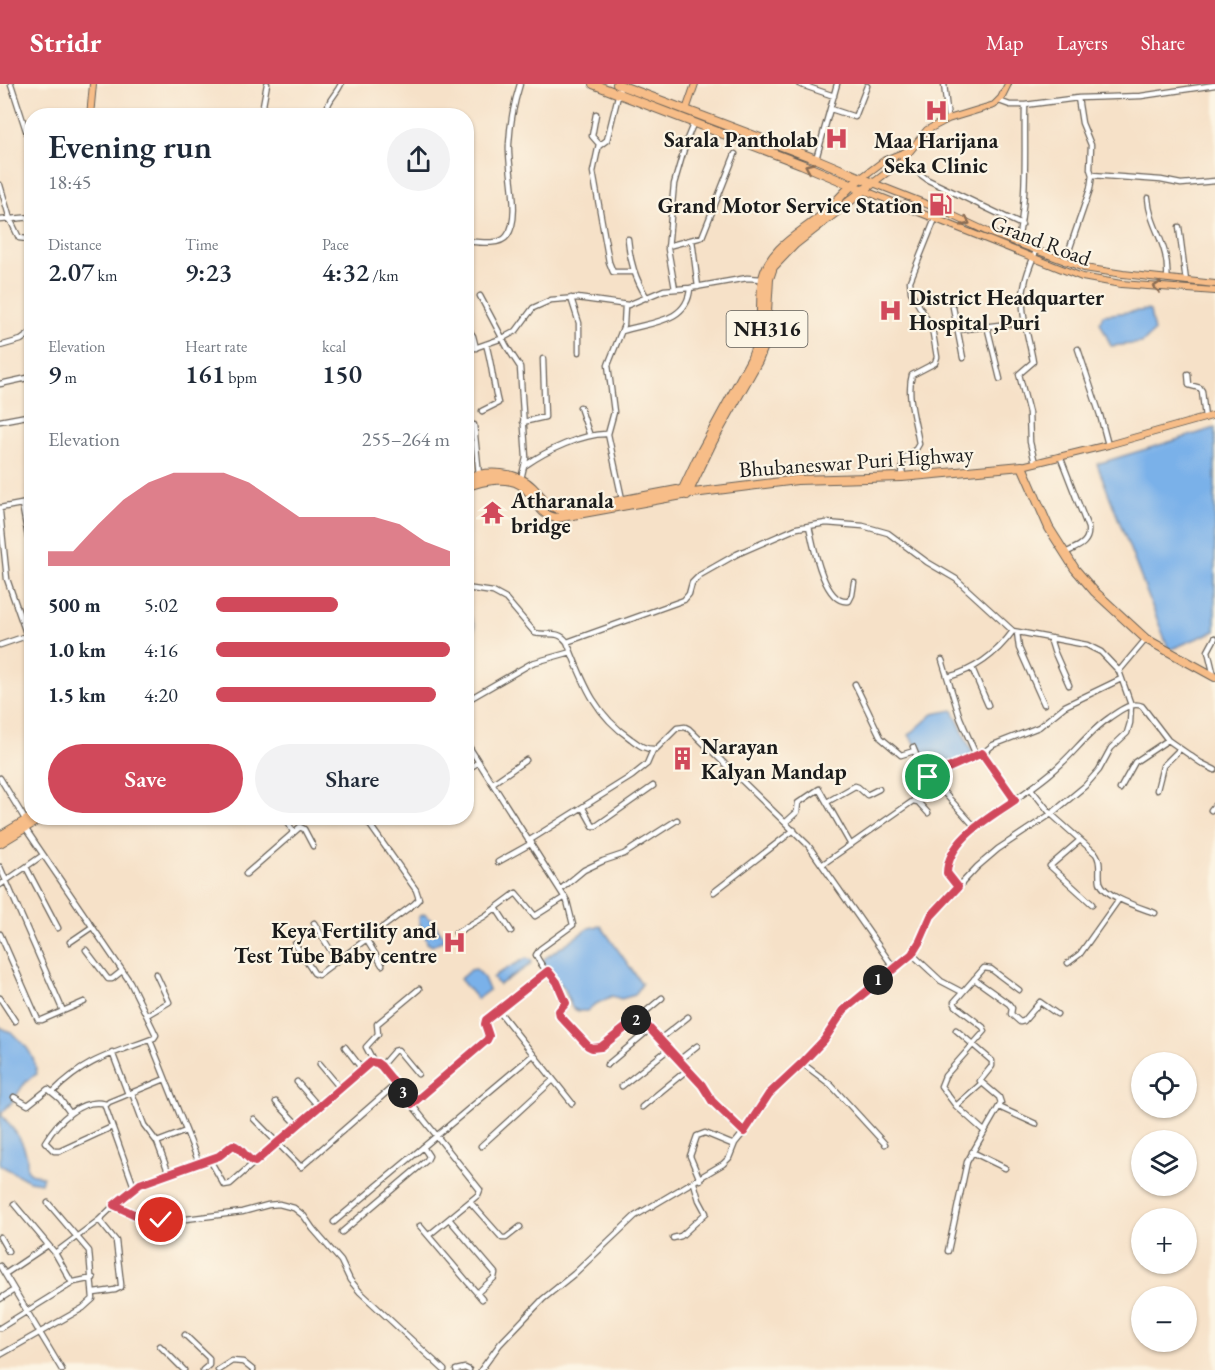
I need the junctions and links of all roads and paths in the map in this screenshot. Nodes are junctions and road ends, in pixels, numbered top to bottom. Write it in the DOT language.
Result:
graph roads {
  1 [pos="11,84"];
  2 [pos="93,84"];
  3 [pos="267,84"];
  4 [pos="340,84"];
  5 [pos="520,84"];
  6 [pos="592,84"];
  7 [pos="695,84"];
  8 [pos="799,84"];
  9 [pos="837,84"];
  10 [pos="944,84"];
  11 [pos="1008,84"];
  12 [pos="1215,85"];
  13 [pos="867,86"];
  14 [pos="619,87"];
  15 [pos="834,96"];
  16 [pos="1078,98"];
  17 [pos="999,101"];
  18 [pos="1025,105"];
  19 [pos="91,108"];
  20 [pos="262,108"];
  21 [pos="328,108"];
  22 [pos="831,109"];
  23 [pos="686,110"];
  24 [pos="596,114"];
  25 [pos="697,114"];
  26 [pos="948,119"];
  27 [pos="694,123"];
  28 [pos="24,124"];
  29 [pos="599,147"];
  30 [pos="910,150"];
  31 [pos="735,154"];
  32 [pos="816,159"];
  33 [pos="902,161"];
  34 [pos="1092,175"];
  35 [pos="861,177"];
  36 [pos="1215,181"];
  37 [pos="873,183"];
  38 [pos="0,185"];
  39 [pos="851,185"];
  40 [pos="863,190"];
  41 [pos="1148,198"];
  42 [pos="939,210"];
  43 [pos="24,218"];
  44 [pos="936,218"];
  45 [pos="10,219"];
  46 [pos="0,220"];
  47 [pos="1022,225"];
  48 [pos="1179,227"];
  49 [pos="24,239"];
  50 [pos="628,239"];
  51 [pos="692,240"];
  52 [pos="474,242"];
  53 [pos="1017,244"];
  54 [pos="668,246"];
  55 [pos="1036,251"];
  56 [pos="1033,259"];
  57 [pos="1065,262"];
  58 [pos="633,272"];
  59 [pos="763,279"];
  60 [pos="1167,279"];
  61 [pos="1186,281"];
  62 [pos="1215,284"];
  63 [pos="698,286"];
  64 [pos="690,288"];
  65 [pos="675,289"];
  66 [pos="1215,291"];
  67 [pos="480,296"];
  68 [pos="647,297"];
  69 [pos="571,298"];
  70 [pos="625,306"];
  71 [pos="953,307"];
  72 [pos="764,314"];
  73 [pos="1024,322"];
  74 [pos="987,326"];
  75 [pos="958,330"];
  76 [pos="622,331"];
  77 [pos="24,338"];
  78 [pos="503,338"];
  79 [pos="474,342"];
  80 [pos="486,344"];
  81 [pos="0,346"];
  82 [pos="476,348"];
  83 [pos="1078,349"];
  84 [pos="579,352"];
  85 [pos="963,357"];
  86 [pos="543,359"];
  87 [pos="1188,374"];
  88 [pos="24,379"];
  89 [pos="1000,379"];
  90 [pos="0,384"];
  91 [pos="580,407"];
  92 [pos="482,411"];
  93 [pos="1215,415"];
  94 [pos="24,416"];
  95 [pos="1205,418"];
  96 [pos="0,421"];
  97 [pos="523,422"];
  98 [pos="474,425"];
  99 [pos="608,434"];
  100 [pos="590,436"];
  101 [pos="1108,445"];
  102 [pos="1060,456"];
  103 [pos="1035,463"];
  104 [pos="526,465"];
  105 [pos="1022,466"];
  106 [pos="479,475"];
  107 [pos="474,476"];
  108 [pos="902,477"];
  109 [pos="521,479"];
  110 [pos="474,484"];
  111 [pos="686,492"];
  112 [pos="622,499"];
  113 [pos="22,504"];
  114 [pos="0,510"];
  115 [pos="557,514"];
  116 [pos="24,515"];
  117 [pos="809,526"];
  118 [pos="1065,553"];
  119 [pos="7,579"];
  120 [pos="0,580"];
  121 [pos="854,582"];
  122 [pos="474,590"];
  123 [pos="24,622"];
  124 [pos="1015,632"];
  125 [pos="24,636"];
  126 [pos="1050,638"];
  127 [pos="1215,638"];
  128 [pos="1146,639"];
  129 [pos="567,642"];
  130 [pos="1,643"];
  131 [pos="571,652"];
  132 [pos="942,660"];
  133 [pos="972,668"];
  134 [pos="1120,670"];
  135 [pos="1214,676"];
  136 [pos="948,677"];
  137 [pos="1121,679"];
  138 [pos="855,684"];
  139 [pos="1069,685"];
  140 [pos="474,696"];
  141 [pos="1044,704"];
  142 [pos="988,705"];
  143 [pos="1131,705"];
  144 [pos="1168,740"];
  145 [pos="1180,749"];
  146 [pos="653,750"];
  147 [pos="983,753"];
  148 [pos="474,754"];
  149 [pos="976,755"];
  150 [pos="526,760"];
  151 [pos="479,762"];
  152 [pos="474,765"];
  153 [pos="1215,770"];
  154 [pos="0,778"];
  155 [pos="493,783"];
  156 [pos="653,786"];
  157 [pos="938,786"];
  158 [pos="879,789"];
  159 [pos="1031,789"];
  160 [pos="1120,789"];
  161 [pos="1157,790"];
  162 [pos="1015,800"];
  163 [pos="827,802"];
  164 [pos="1215,805"];
  165 [pos="583,808"];
  166 [pos="1211,810"];
  167 [pos="928,813"];
  168 [pos="1051,814"];
  169 [pos="24,816"];
  170 [pos="677,820"];
  171 [pos="786,822"];
  172 [pos="24,824"];
  173 [pos="24,825"];
  174 [pos="29,825"];
  175 [pos="290,825"];
  176 [pos="370,825"];
  177 [pos="976,828"];
  178 [pos="794,830"];
  179 [pos="293,832"];
  180 [pos="0,836"];
  181 [pos="1080,840"];
  182 [pos="531,841"];
  183 [pos="0,843"];
  184 [pos="851,845"];
  185 [pos="313,846"];
  186 [pos="43,855"];
  187 [pos="498,862"];
  188 [pos="823,864"];
  189 [pos="0,867"];
  190 [pos="26,867"];
  191 [pos="246,874"];
  192 [pos="7,881"];
  193 [pos="0,885"];
  194 [pos="958,887"];
  195 [pos="561,889"];
  196 [pos="714,892"];
  197 [pos="565,897"];
  198 [pos="1119,899"];
  199 [pos="1092,904"];
  200 [pos="496,908"];
  201 [pos="1155,913"];
  202 [pos="314,923"];
  203 [pos="92,927"];
  204 [pos="57,928"];
  205 [pos="512,931"];
  206 [pos="456,933"];
  207 [pos="0,934"];
  208 [pos="366,939"];
  209 [pos="70,942"];
  210 [pos="295,944"];
  211 [pos="86,950"];
  212 [pos="912,954"];
  213 [pos="337,961"];
  214 [pos="1068,963"];
  215 [pos="382,965"];
  216 [pos="894,968"];
  217 [pos="122,971"];
  218 [pos="548,971"];
  219 [pos="156,974"];
  220 [pos="974,979"];
  221 [pos="419,989"];
  222 [pos="1019,990"];
  223 [pos="962,992"];
  224 [pos="0,998"];
  225 [pos="662,998"];
  226 [pos="84,1002"];
  227 [pos="498,1010"];
  228 [pos="63,1011"];
  229 [pos="1057,1014"];
  230 [pos="147,1015"];
  231 [pos="639,1017"];
  232 [pos="688,1017"];
  233 [pos="15,1021"];
  234 [pos="650,1029"];
  235 [pos="956,1030"];
  236 [pos="660,1039"];
  237 [pos="150,1040"];
  238 [pos="973,1044"];
  239 [pos="697,1046"];
  240 [pos="345,1047"];
  241 [pos="669,1049"];
  242 [pos="112,1052"];
  243 [pos="533,1055"];
  244 [pos="679,1060"];
  245 [pos="374,1062"];
  246 [pos="802,1063"];
  247 [pos="320,1064"];
  248 [pos="607,1065"];
  249 [pos="381,1066"];
  250 [pos="362,1069"];
  251 [pos="687,1070"];
  252 [pos="418,1074"];
  253 [pos="165,1079"];
  254 [pos="554,1080"];
  255 [pos="297,1082"];
  256 [pos="396,1084"];
  257 [pos="981,1084"];
  258 [pos="622,1086"];
  259 [pos="340,1088"];
  260 [pos="53,1092"];
  261 [pos="130,1094"];
  262 [pos="14,1097"];
  263 [pos="276,1102"];
  264 [pos="572,1103"];
  265 [pos="106,1104"];
  266 [pos="412,1104"];
  267 [pos="956,1106"];
  268 [pos="320,1107"];
  269 [pos="642,1107"];
  270 [pos="999,1107"];
  271 [pos="70,1113"];
  272 [pos="254,1119"];
  273 [pos="1036,1124"];
  274 [pos="298,1125"];
  275 [pos="112,1127"];
  276 [pos="186,1131"];
  277 [pos="984,1131"];
  278 [pos="744,1132"];
  279 [pos="437,1136"];
  280 [pos="157,1142"];
  281 [pos="277,1143"];
  282 [pos="885,1144"];
  283 [pos="735,1145"];
  284 [pos="481,1146"];
  285 [pos="423,1147"];
  286 [pos="972,1152"];
  287 [pos="210,1160"];
  288 [pos="255,1162"];
  289 [pos="200,1163"];
  290 [pos="1005,1168"];
  291 [pos="169,1174"];
  292 [pos="697,1181"];
  293 [pos="134,1187"];
  294 [pos="470,1202"];
  295 [pos="48,1203"];
  296 [pos="14,1204"];
  297 [pos="112,1207"];
  298 [pos="449,1219"];
  299 [pos="99,1220"];
  300 [pos="334,1222"];
  301 [pos="420,1226"];
  302 [pos="520,1227"];
  303 [pos="342,1232"];
  304 [pos="429,1235"];
  305 [pos="78,1237"];
  306 [pos="0,1238"];
  307 [pos="674,1238"];
  308 [pos="48,1245"];
  309 [pos="8,1251"];
  310 [pos="948,1251"];
  311 [pos="55,1253"];
  312 [pos="0,1266"];
  313 [pos="5,1274"];
  314 [pos="93,1278"];
  315 [pos="72,1283"];
  316 [pos="14,1290"];
  317 [pos="94,1293"];
  318 [pos="477,1293"];
  319 [pos="0,1299"];
  320 [pos="482,1299"];
  321 [pos="27,1311"];
  322 [pos="0,1328"];
  323 [pos="39,1332"];
  324 [pos="185,1335"];
  325 [pos="160,1346"];
  326 [pos="0,1355"];
  327 [pos="62,1370"];
  328 [pos="184,1370"];
  329 [pos="203,1370"];
  330 [pos="218,1370"];
  331 [pos="253,1370"];
  332 [pos="444,1370"];
  333 [pos="456,1370"];
  334 [pos="469,1370"];
  335 [pos="481,1370"];
  1 -- 28 [label="street"];
  2 -- 19 [label="main road"];
  3 -- 20 [label="street"];
  4 -- 21 [label="street"];
  5 -- 52 [label="street"];
  6 -- 14 [label="highway"];
  7 -- 23 [label="main road"];
  8 -- 15 [label="street"];
  9 -- 15 [label="street"];
  10 -- 26 [label="street"];
  11 -- 17 [label="main road"];
  12 -- 16 [label="street"];
  13 -- 22 [label="street"];
  14 -- 23 [label="highway"];
  14 -- 27 [label="highway"];
  14 -- 29 [label="street"];
  15 -- 22 [label="street"];
  16 -- 18 [label="street"];
  16 -- 34 [label="street"];
  17 -- 18 [label="street"];
  17 -- 26 [label="main road"];
  18 -- 47 [label="street"];
  22 -- 32 [label="street"];
  23 -- 25 [label="highway"];
  24 -- 29 [label="street"];
  25 -- 27 [label="street"];
  25 -- 32 [label="highway"];
  26 -- 30 [label="main road"];
  39 -- 27 [label="highway, one-way"];
  27 -- 54 [label="street"];
  29 -- 58 [label="street"];
  30 -- 33 [label="main road"];
  30 -- 35 [label="main road"];
  31 -- 51 [label="street"];
  32 -- 35 [label="highway"];
  33 -- 37 [label="main road"];
  33 -- 47 [label="street"];
  34 -- 36 [label="street"];
  34 -- 57 [label="street"];
  35 -- 37 [label="highway"];
  35 -- 39 [label="highway"];
  37 -- 40 [label="highway, NH316"];
  37 -- 42 [label="main road, Grand Road"];
  38 -- 45 [label="street"];
  39 -- 40 [label="highway"];
  39 -- 59 [label="highway, NH316"];
  40 -- 44 [label="main road, Grand Road"];
  40 -- 72 [label="highway, NH316"];
  41 -- 60 [label="street"];
  42 -- 44 [label="street"];
  42 -- 53 [label="main road, Grand Road, one-way"];
  43 -- 45 [label="street"];
  44 -- 56 [label="main road, Grand Road"];
  44 -- 108 [label="street"];
  45 -- 46 [label="street"];
  45 -- 49 [label="street"];
  47 -- 53 [label="street"];
  48 -- 61 [label="street"];
  50 -- 58 [label="street"];
  51 -- 54 [label="street"];
  51 -- 63 [label="street"];
  53 -- 55 [label="main road, Grand Road"];
  54 -- 65 [label="street"];
  55 -- 56 [label="street"];
  55 -- 57 [label="main road, Grand Road"];
  66 -- 56 [label="main road, Grand Road, one-way"];
  56 -- 73 [label="street"];
  57 -- 60 [label="main road, Grand Road"];
  58 -- 68 [label="street"];
  59 -- 63 [label="street"];
  59 -- 72 [label="highway, NH316"];
  60 -- 61 [label="main road, Grand Road"];
  61 -- 62 [label="main road, Grand Road"];
  63 -- 64 [label="street"];
  64 -- 65 [label="street"];
  64 -- 76 [label="street"];
  65 -- 68 [label="street"];
  67 -- 78 [label="street"];
  68 -- 70 [label="street"];
  69 -- 70 [label="street"];
  69 -- 78 [label="street"];
  69 -- 84 [label="street"];
  70 -- 76 [label="street"];
  71 -- 75 [label="street"];
  72 -- 111 [label="highway, NH316"];
  73 -- 74 [label="street"];
  73 -- 103 [label="street"];
  74 -- 75 [label="street"];
  74 -- 89 [label="street"];
  75 -- 85 [label="street"];
  76 -- 99 [label="street"];
  77 -- 81 [label="street"];
  78 -- 80 [label="street"];
  78 -- 97 [label="street"];
  79 -- 82 [label="street"];
  80 -- 82 [label="street"];
  80 -- 92 [label="street"];
  83 -- 101 [label="street"];
  86 -- 97 [label="street"];
  87 -- 95 [label="street"];
  88 -- 90 [label="street"];
  91 -- 100 [label="street"];
  93 -- 95 [label="main road"];
  94 -- 96 [label="street"];
  95 -- 101 [label="main road"];
  97 -- 104 [label="street"];
  98 -- 106 [label="street"];
  99 -- 100 [label="street"];
  99 -- 112 [label="street"];
  100 -- 104 [label="street"];
  101 -- 102 [label="main road"];
  102 -- 103 [label="main road"];
  102 -- 118 [label="street"];
  103 -- 105 [label="main road"];
  104 -- 109 [label="street"];
  105 -- 108 [label="highway, Bhubaneswar Puri Highway"];
  105 -- 118 [label="highway"];
  106 -- 107 [label="highway"];
  106 -- 109 [label="highway"];
  108 -- 111 [label="highway, Bhubaneswar Puri Highway"];
  109 -- 115 [label="highway"];
  110 -- 115 [label="highway"];
  111 -- 112 [label="highway"];
  111 -- 115 [label="highway"];
  112 -- 115 [label="highway"];
  113 -- 114 [label="street"];
  113 -- 116 [label="street"];
  114 -- 119 [label="street"];
  117 -- 121 [label="street"];
  117 -- 124 [label="street"];
  117 -- 129 [label="street"];
  118 -- 128 [label="highway"];
  119 -- 120 [label="street"];
  119 -- 123 [label="street"];
  122 -- 129 [label="street"];
  124 -- 126 [label="street"];
  124 -- 133 [label="street"];
  124 -- 141 [label="street"];
  125 -- 130 [label="street"];
  126 -- 134 [label="street"];
  126 -- 139 [label="street"];
  127 -- 135 [label="street"];
  128 -- 134 [label="street"];
  128 -- 135 [label="highway"];
  129 -- 131 [label="street"];
  131 -- 140 [label="street"];
  131 -- 146 [label="street"];
  132 -- 136 [label="street"];
  133 -- 136 [label="street"];
  133 -- 142 [label="street"];
  134 -- 137 [label="street"];
  136 -- 149 [label="street"];
  137 -- 143 [label="street"];
  137 -- 147 [label="street"];
  138 -- 149 [label="street"];
  143 -- 144 [label="street"];
  143 -- 159 [label="street"];
  143 -- 168 [label="street"];
  144 -- 145 [label="street"];
  144 -- 160 [label="street"];
  145 -- 153 [label="street"];
  145 -- 161 [label="street"];
  146 -- 165 [label="street"];
  146 -- 171 [label="street"];
  147 -- 149 [label="street"];
  147 -- 162 [label="street"];
  148 -- 151 [label="street"];
  150 -- 155 [label="street"];
  151 -- 152 [label="street"];
  151 -- 155 [label="street"];
  154 -- 169 [label="street"];
  155 -- 182 [label="street"];
  156 -- 165 [label="street"];
  157 -- 177 [label="street"];
  158 -- 163 [label="street"];
  159 -- 162 [label="street"];
  159 -- 168 [label="street"];
  162 -- 177 [label="street"];
  163 -- 171 [label="street"];
  163 -- 184 [label="street"];
  164 -- 166 [label="street"];
  165 -- 182 [label="street"];
  167 -- 184 [label="street"];
  168 -- 181 [label="street"];
  168 -- 194 [label="street"];
  170 -- 195 [label="street"];
  171 -- 178 [label="street"];
  172 -- 180 [label="highway"];
  173 -- 183 [label="highway"];
  174 -- 186 [label="street"];
  175 -- 179 [label="street"];
  176 -- 208 [label="street"];
  177 -- 194 [label="street"];
  178 -- 188 [label="street"];
  178 -- 196 [label="street"];
  179 -- 185 [label="street"];
  179 -- 191 [label="street"];
  181 -- 198 [label="street"];
  181 -- 199 [label="street"];
  182 -- 187 [label="street"];
  182 -- 195 [label="street"];
  184 -- 188 [label="street"];
  186 -- 190 [label="street"];
  186 -- 203 [label="street"];
  188 -- 216 [label="street"];
  189 -- 192 [label="street"];
  190 -- 192 [label="street"];
  190 -- 204 [label="street"];
  192 -- 193 [label="street"];
  192 -- 228 [label="street"];
  194 -- 212 [label="street"];
  195 -- 197 [label="street"];
  197 -- 200 [label="street"];
  197 -- 218 [label="street"];
  198 -- 201 [label="street"];
  198 -- 214 [label="street"];
  200 -- 205 [label="street"];
  200 -- 206 [label="street"];
  202 -- 213 [label="street"];
  203 -- 209 [label="street"];
  203 -- 217 [label="street"];
  207 -- 228 [label="street"];
  208 -- 213 [label="street"];
  208 -- 215 [label="street"];
  210 -- 213 [label="street"];
  211 -- 217 [label="street"];
  212 -- 216 [label="street"];
  212 -- 223 [label="street"];
  216 -- 246 [label="street"];
  217 -- 230 [label="street"];
  218 -- 227 [label="street"];
  218 -- 231 [label="street"];
  219 -- 230 [label="street"];
  220 -- 222 [label="street"];
  220 -- 223 [label="street"];
  220 -- 229 [label="street"];
  221 -- 245 [label="street"];
  223 -- 238 [label="street"];
  224 -- 233 [label="street"];
  225 -- 231 [label="street"];
  226 -- 228 [label="street"];
  227 -- 243 [label="street"];
  227 -- 266 [label="street"];
  230 -- 237 [label="street"];
  231 -- 234 [label="street"];
  232 -- 236 [label="street"];
  234 -- 236 [label="street"];
  234 -- 248 [label="street"];
  235 -- 238 [label="street"];
  236 -- 241 [label="street"];
  237 -- 242 [label="street"];
  237 -- 253 [label="street"];
  238 -- 257 [label="street"];
  238 -- 267 [label="street"];
  239 -- 244 [label="street"];
  240 -- 250 [label="street"];
  241 -- 244 [label="street"];
  241 -- 258 [label="street"];
  242 -- 260 [label="street"];
  242 -- 261 [label="street"];
  243 -- 254 [label="street"];
  243 -- 279 [label="street"];
  244 -- 251 [label="street"];
  245 -- 249 [label="street"];
  245 -- 250 [label="street"];
  246 -- 278 [label="street"];
  246 -- 282 [label="street"];
  247 -- 259 [label="street"];
  249 -- 252 [label="street"];
  249 -- 256 [label="street"];
  250 -- 259 [label="street"];
  251 -- 269 [label="street"];
  251 -- 278 [label="street"];
  253 -- 261 [label="street"];
  253 -- 276 [label="street"];
  254 -- 264 [label="street"];
  254 -- 284 [label="street"];
  255 -- 268 [label="street"];
  256 -- 266 [label="street"];
  256 -- 281 [label="street"];
  257 -- 267 [label="street"];
  257 -- 270 [label="street"];
  259 -- 268 [label="street"];
  260 -- 262 [label="street"];
  260 -- 271 [label="street"];
  261 -- 265 [label="street"];
  261 -- 280 [label="street"];
  263 -- 274 [label="street"];
  265 -- 271 [label="street"];
  265 -- 275 [label="street"];
  266 -- 279 [label="street"];
  267 -- 277 [label="street"];
  268 -- 274 [label="street"];
  270 -- 273 [label="street"];
  270 -- 277 [label="street"];
  271 -- 275 [label="street"];
  272 -- 281 [label="street"];
  274 -- 281 [label="street"];
  275 -- 293 [label="street"];
  276 -- 280 [label="street"];
  276 -- 289 [label="street"];
  277 -- 286 [label="street"];
  278 -- 283 [label="street"];
  279 -- 285 [label="street"];
  279 -- 294 [label="street"];
  280 -- 291 [label="street"];
  281 -- 288 [label="street"];
  283 -- 292 [label="street"];
  283 -- 292 [label="street"];
  285 -- 300 [label="street"];
  285 -- 303 [label="street"];
  286 -- 290 [label="street"];
  286 -- 310 [label="street"];
  287 -- 288 [label="street"];
  287 -- 288 [label="street"];
  287 -- 289 [label="street"];
  289 -- 291 [label="street"];
  291 -- 293 [label="street"];
  292 -- 307 [label="street"];
  292 -- 335 [label="street"];
  293 -- 297 [label="street"];
  294 -- 298 [label="street"];
  294 -- 302 [label="street"];
  295 -- 305 [label="street"];
  296 -- 308 [label="street"];
  297 -- 299 [label="street"];
  297 -- 332 [label="street"];
  298 -- 304 [label="street"];
  298 -- 318 [label="street"];
  299 -- 305 [label="street"];
  299 -- 317 [label="street"];
  301 -- 304 [label="street"];
  304 -- 318 [label="street"];
  305 -- 311 [label="street"];
  305 -- 314 [label="street"];
  306 -- 309 [label="street"];
  308 -- 311 [label="street"];
  308 -- 313 [label="street"];
  311 -- 315 [label="street"];
  312 -- 313 [label="street"];
  313 -- 316 [label="street"];
  314 -- 315 [label="street"];
  314 -- 317 [label="street"];
  315 -- 321 [label="street"];
  316 -- 319 [label="street"];
  316 -- 321 [label="street"];
  317 -- 323 [label="street"];
  318 -- 320 [label="street"];
  321 -- 322 [label="street"];
  321 -- 323 [label="street"];
  323 -- 326 [label="street"];
  323 -- 327 [label="street"];
  324 -- 329 [label="street"];
  325 -- 328 [label="street"];
  330 -- 331 [label="street"];
  333 -- 334 [label="street"];
}
